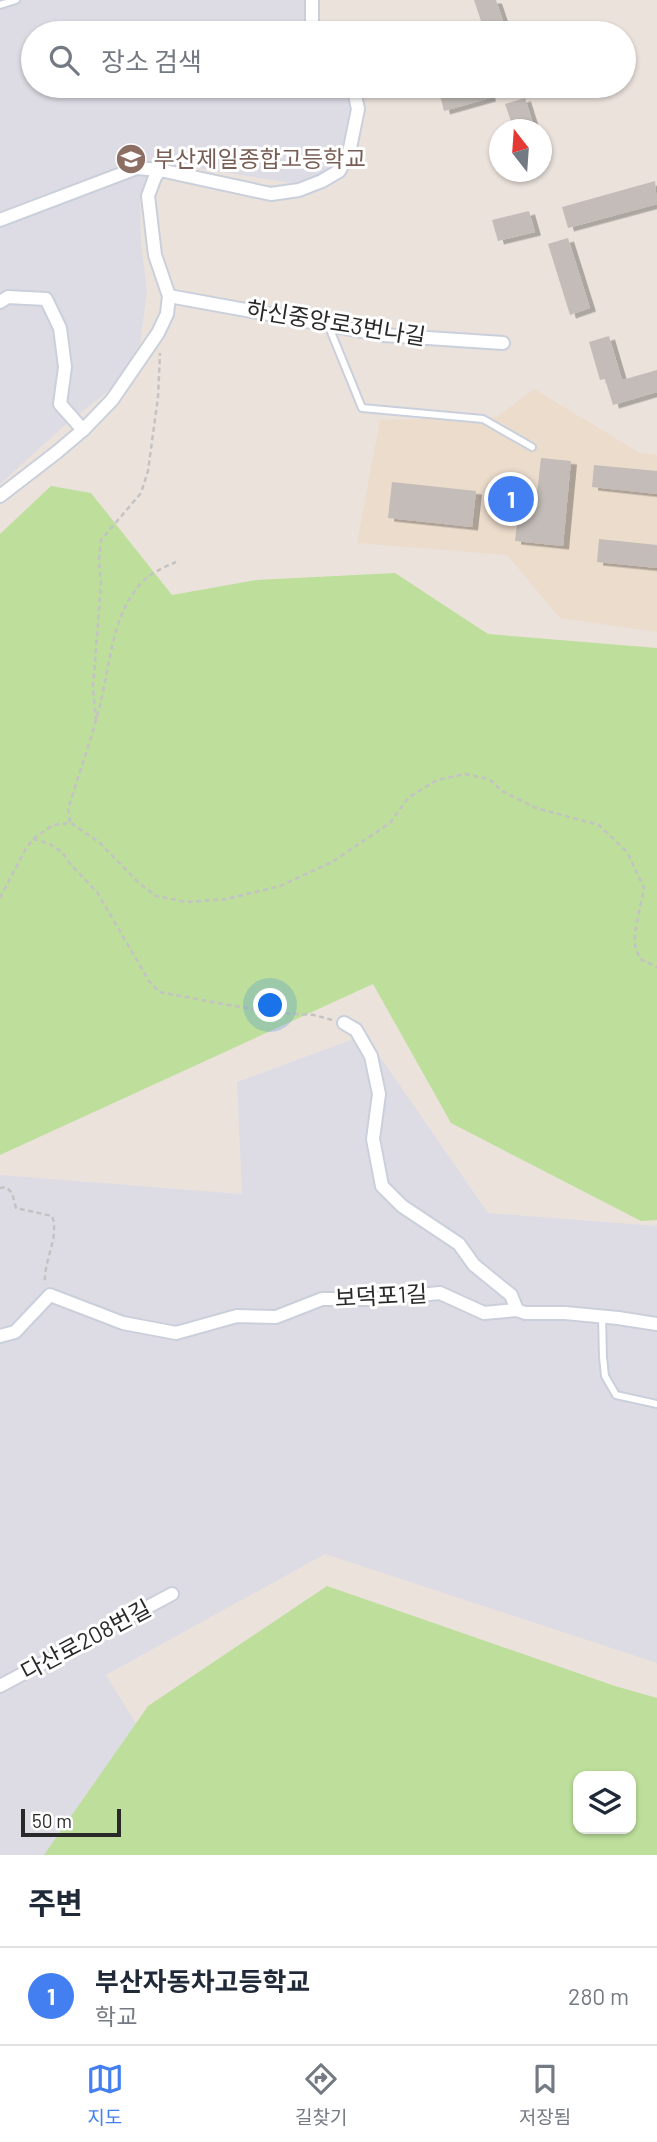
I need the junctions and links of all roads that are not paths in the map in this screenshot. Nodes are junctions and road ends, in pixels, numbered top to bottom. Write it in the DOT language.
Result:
graph roads {
  1 [pos="16,0"];
  2 [pos="312,0"];
  3 [pos="0,5"];
  4 [pos="312,21"];
  5 [pos="356,98"];
  6 [pos="160,170"];
  7 [pos="0,220"];
  8 [pos="169,296"];
  9 [pos="0,302"];
  10 [pos="328,325"];
  11 [pos="503,342"];
  12 [pos="83,430"];
  13 [pos="532,447"];
  14 [pos="0,496"];
  15 [pos="344,1023"];
  16 [pos="517,1310"];
  17 [pos="603,1316"];
  18 [pos="657,1324"];
  19 [pos="0,1335"];
  20 [pos="657,1404"];
  21 [pos="172,1594"];
  22 [pos="0,1686"];
  1 -- 3 [label="lane"];
  2 -- 4 [label="street"];
  5 -- 6 [label="street"];
  6 -- 7 [label="street"];
  6 -- 8 [label="street"];
  8 -- 10 [label="street, 하신중앙로3번나길"];
  8 -- 12 [label="street"];
  9 -- 12 [label="street"];
  10 -- 11 [label="street, 하신중앙로3번나길"];
  10 -- 13 [label="lane"];
  12 -- 14 [label="street"];
  15 -- 16 [label="street"];
  16 -- 17 [label="street, 보덕포1길"];
  16 -- 19 [label="street, 보덕포1길"];
  17 -- 18 [label="street, 보덕포1길"];
  17 -- 20 [label="lane"];
  21 -- 22 [label="street, 다산로208번길"];
}
